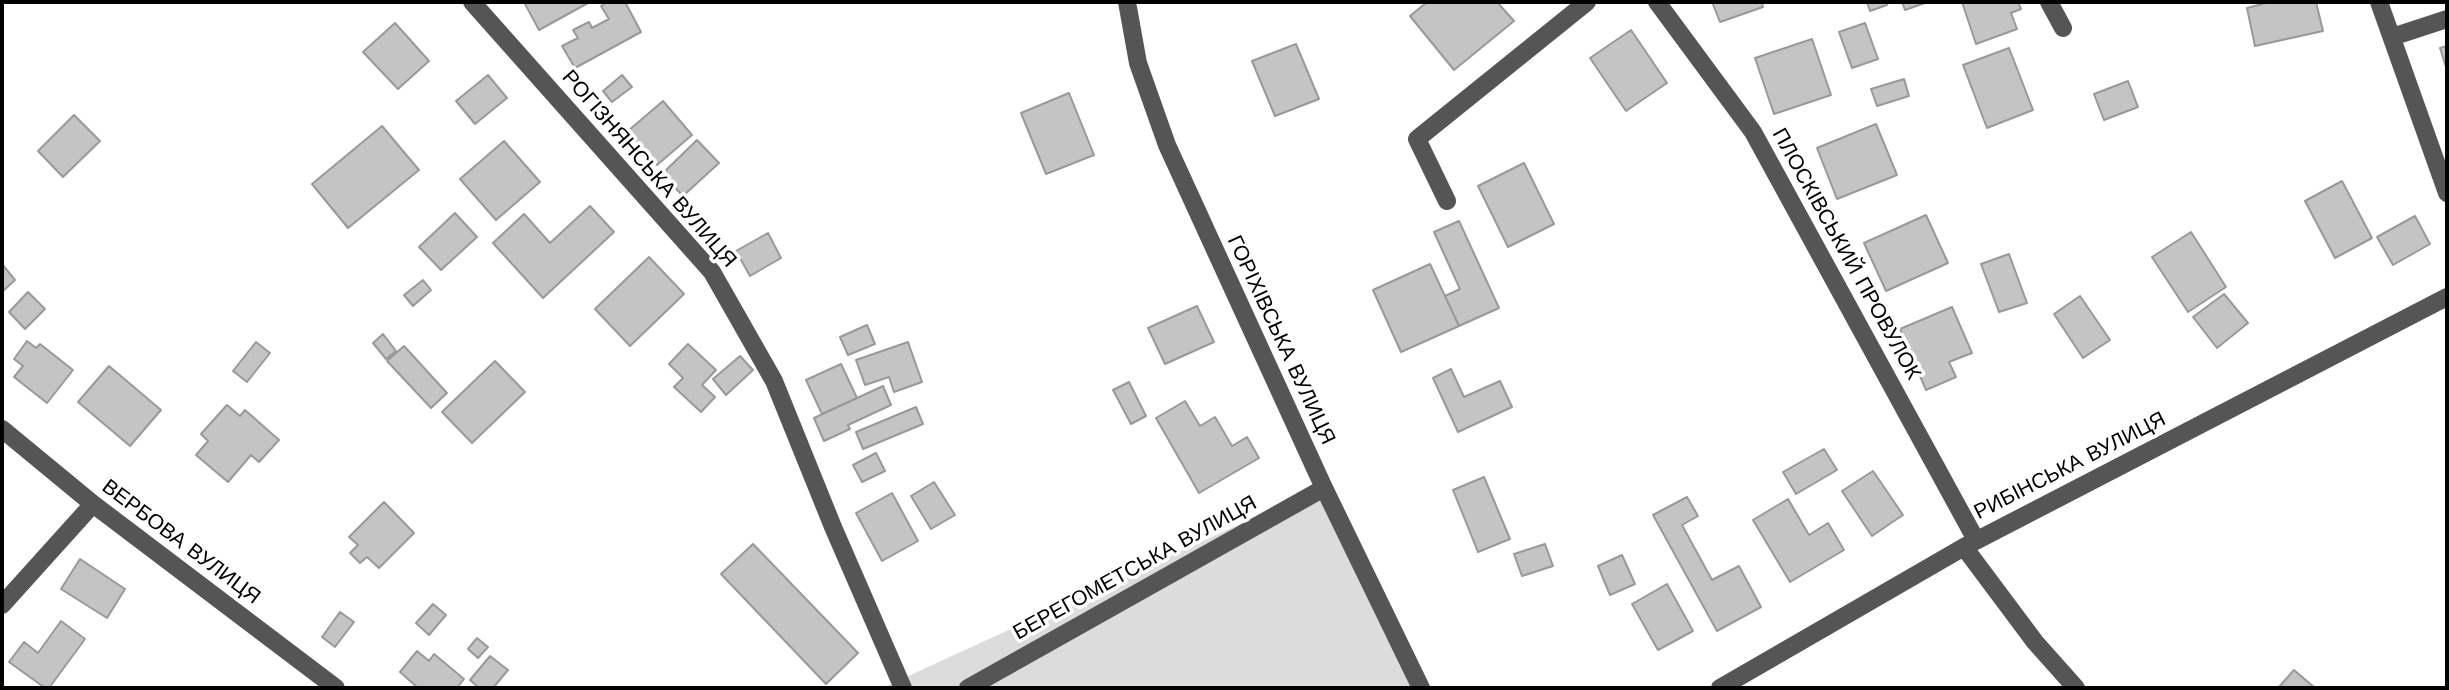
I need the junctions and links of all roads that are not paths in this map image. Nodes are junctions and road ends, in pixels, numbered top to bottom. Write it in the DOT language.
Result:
graph roads {
  1 [pos="471,2"];
  2 [pos="1127,2"];
  3 [pos="1587,2"];
  4 [pos="1657,2"];
  5 [pos="2049,2"];
  6 [pos="2379,2"];
  7 [pos="2447,19"];
  8 [pos="2063,28"];
  9 [pos="2392,37"];
  10 [pos="2447,193"];
  11 [pos="1447,201"];
  12 [pos="2447,297"];
  13 [pos="2,429"];
  14 [pos="1324,488"];
  15 [pos="93,504"];
  16 [pos="1970,543"];
  17 [pos="2,605"];
  18 [pos="336,688"];
  19 [pos="903,688"];
  20 [pos="968,688"];
  21 [pos="1421,688"];
  22 [pos="1720,688"];
  23 [pos="2076,688"];
  1 -- 19 [label="street, РОГІЗНЯНСЬКА ВУЛИЦЯ"];
  2 -- 14 [label="street, ГОРІХІВСЬКА ВУЛИЦЯ"];
  3 -- 11 [label="street"];
  4 -- 16 [label="street, ПЛОСКІВСЬКИЙ ПРОВУЛОК"];
  5 -- 8 [label="street"];
  6 -- 9 [label="street"];
  7 -- 9 [label="street"];
  9 -- 10 [label="street"];
  12 -- 16 [label="street, РИБІНСЬКА ВУЛИЦЯ"];
  13 -- 15 [label="street, ВЕРБОВА ВУЛИЦЯ"];
  14 -- 20 [label="street, БЕРЕГОМЕТСЬКА ВУЛИЦЯ"];
  14 -- 21 [label="street, ГОРІХІВСЬКА ВУЛИЦЯ"];
  15 -- 17 [label="street"];
  15 -- 18 [label="street, ВЕРБОВА ВУЛИЦЯ"];
  16 -- 22 [label="street, РИБІНСЬКА ВУЛИЦЯ"];
  16 -- 23 [label="street, ПЛОСКІВСЬКИЙ ПРОВУЛОК"];
}
